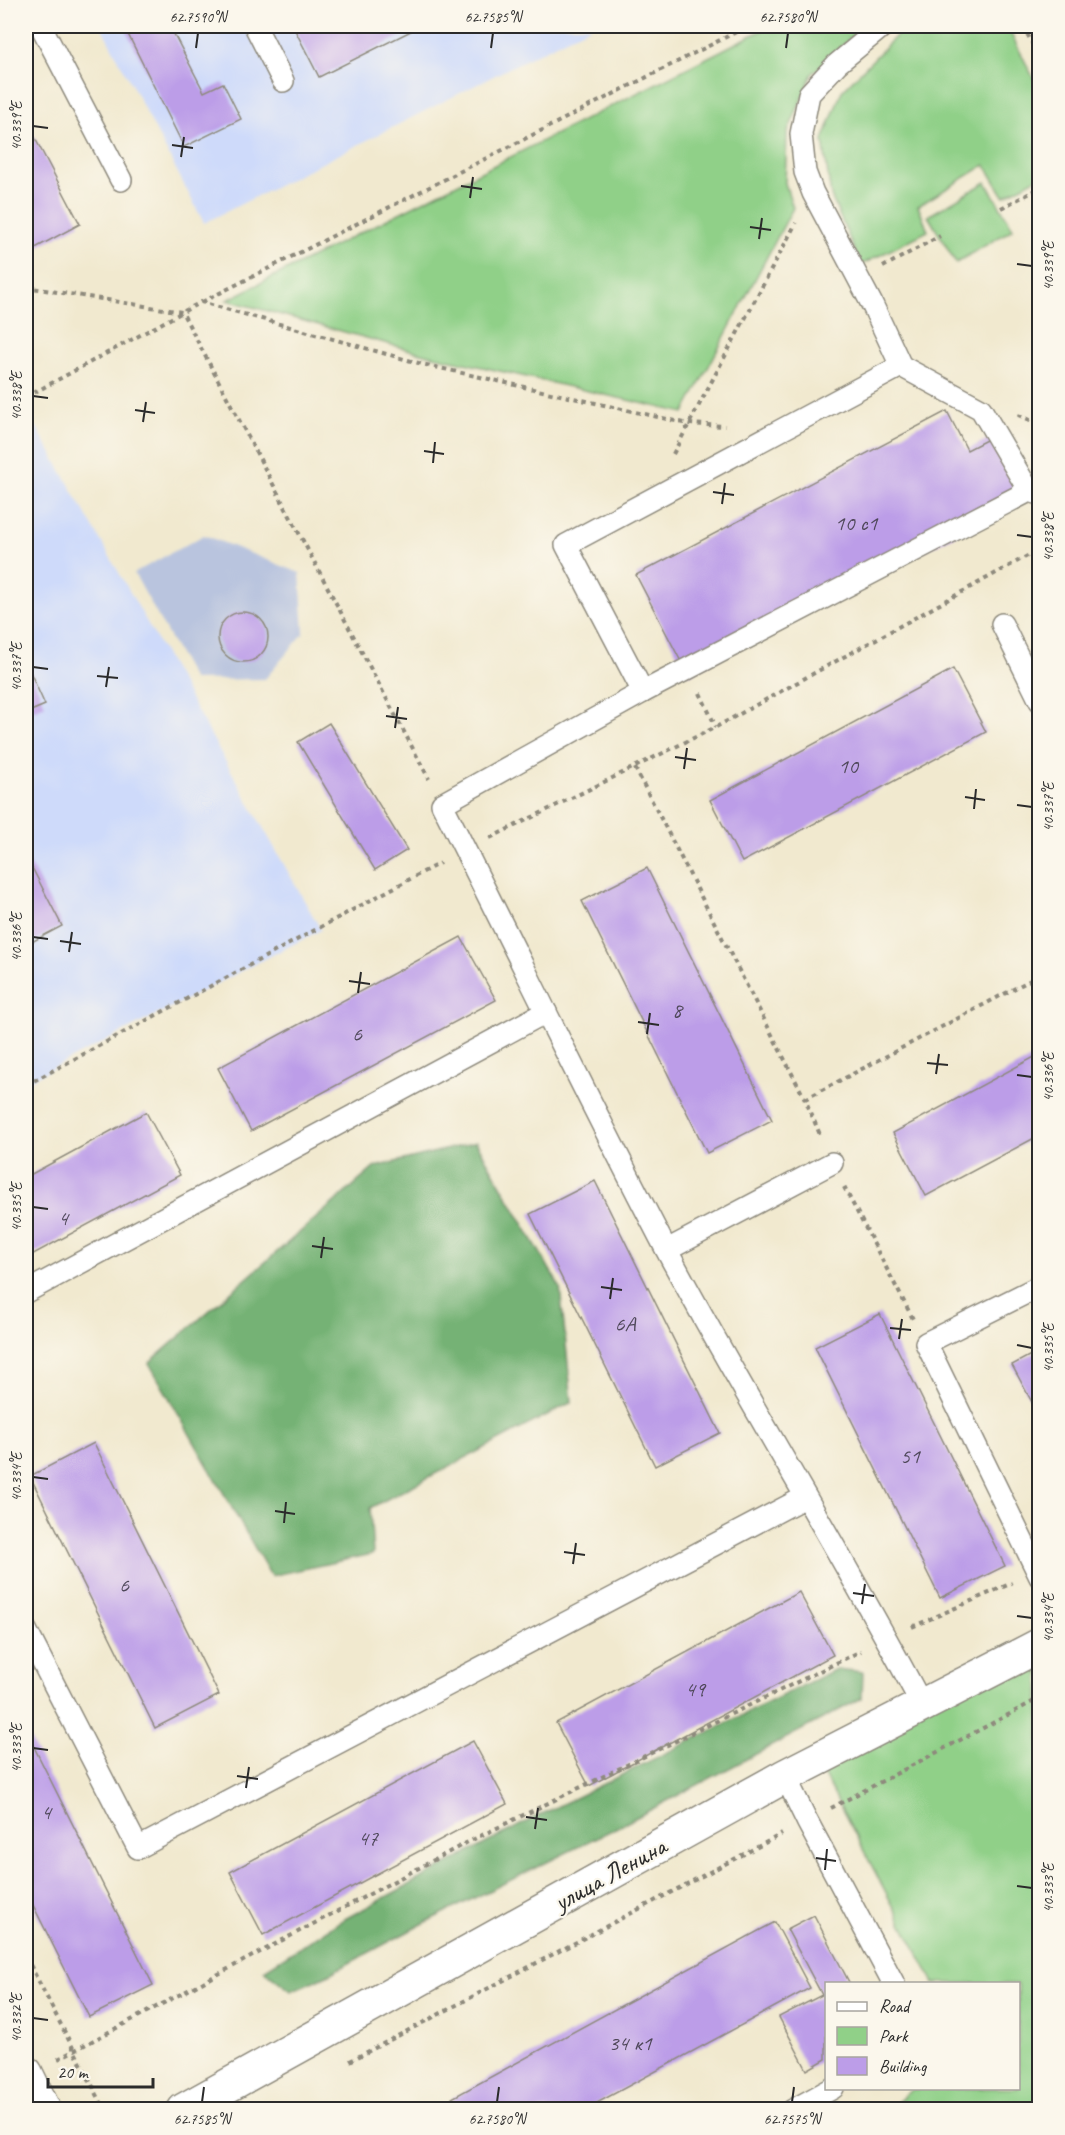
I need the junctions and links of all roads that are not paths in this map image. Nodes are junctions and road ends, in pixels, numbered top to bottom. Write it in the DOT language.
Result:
graph roads {
  1 [pos="41,26"];
  2 [pos="255,26"];
  3 [pos="883,26"];
  4 [pos="283,81"];
  5 [pos="121,180"];
  6 [pos="901,366"];
  7 [pos="1034,493"];
  8 [pos="1002,624"];
  9 [pos="643,692"];
  10 [pos="1040,701"];
  11 [pos="546,1012"];
  12 [pos="832,1163"];
  13 [pos="667,1250"];
  14 [pos="1040,1286"];
  15 [pos="26,1292"];
  16 [pos="805,1497"];
  17 [pos="1038,1575"];
  18 [pos="26,1630"];
  19 [pos="1040,1645"];
  20 [pos="922,1705"];
  21 [pos="785,1776"];
  22 [pos="893,1982"];
  23 [pos="26,2074"];
  24 [pos="829,2090"];
  25 [pos="44,2109"];
  26 [pos="184,2109"];
  27 [pos="793,2109"];
  1 -- 5 [label="lane"];
  2 -- 4 [label="lane"];
  3 -- 6 [label="lane"];
  6 -- 7 [label="lane"];
  6 -- 9 [label="lane"];
  7 -- 9 [label="lane"];
  8 -- 10 [label="lane"];
  9 -- 11 [label="lane"];
  11 -- 13 [label="lane"];
  11 -- 15 [label="lane"];
  12 -- 13 [label="lane"];
  13 -- 16 [label="lane"];
  14 -- 17 [label="lane"];
  16 -- 18 [label="lane"];
  16 -- 20 [label="lane"];
  19 -- 20 [label="street, улица Ленина"];
  20 -- 21 [label="street, улица Ленина"];
  21 -- 22 [label="lane"];
  21 -- 26 [label="street, улица Ленина"];
  23 -- 25 [label="street"];
  24 -- 27 [label="lane"];
}
